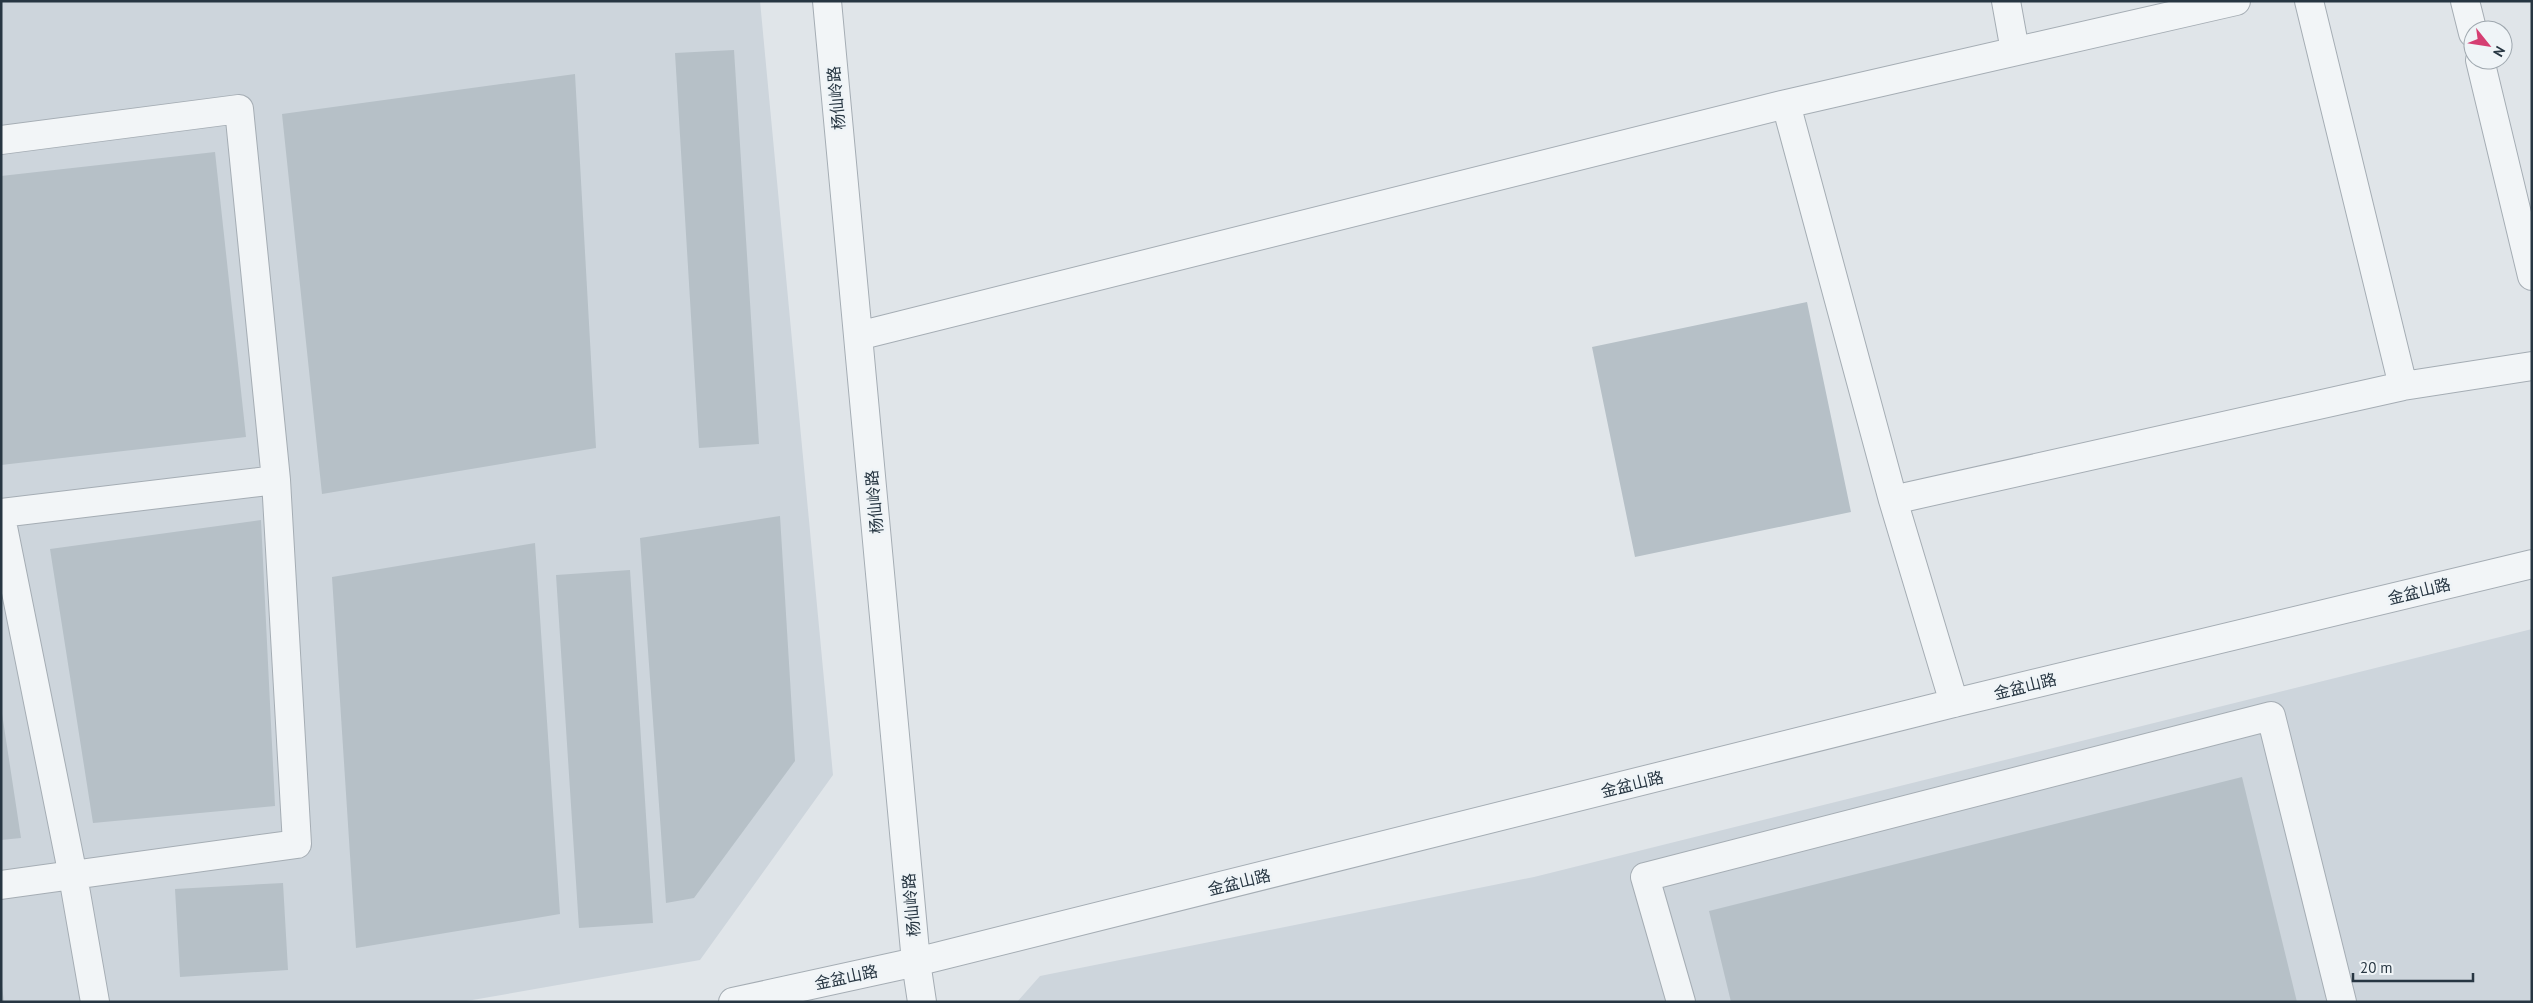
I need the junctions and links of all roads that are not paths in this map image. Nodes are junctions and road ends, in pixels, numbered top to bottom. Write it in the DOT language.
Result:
graph roads {
  1 [pos="827,1"];
  2 [pos="2006,1"];
  3 [pos="2236,1"];
  4 [pos="2309,1"];
  5 [pos="2465,1"];
  6 [pos="2148,11"];
  7 [pos="2470,20"];
  8 [pos="2016,52"];
  9 [pos="2482,70"];
  10 [pos="1786,104"];
  11 [pos="1,140"];
  12 [pos="2532,276"];
  13 [pos="858,336"];
  14 [pos="2532,366"];
  15 [pos="2403,386"];
  16 [pos="276,480"];
  17 [pos="1893,500"];
  18 [pos="1,515"];
  19 [pos="2532,564"];
  20 [pos="1954,703"];
  21 [pos="73,876"];
  22 [pos="1,885"];
  23 [pos="916,962"];
  24 [pos="95,1002"];
  25 [pos="733,1002"];
  26 [pos="922,1002"];
  27 [pos="1681,1002"];
  28 [pos="2342,1002"];
  1 -- 13 [label="street, 杨仙岭路"];
  2 -- 8 [label="street"];
  3 -- 6 [label="street"];
  4 -- 15 [label="street"];
  5 -- 7 [label="street"];
  6 -- 8 [label="street"];
  8 -- 10 [label="street"];
  9 -- 12 [label="street"];
  10 -- 13 [label="street"];
  10 -- 17 [label="street"];
  11 -- 16 [label="street"];
  13 -- 23 [label="street, 杨仙岭路"];
  14 -- 15 [label="street"];
  15 -- 17 [label="street"];
  16 -- 18 [label="street"];
  16 -- 21 [label="street"];
  17 -- 20 [label="street"];
  18 -- 21 [label="street"];
  19 -- 20 [label="street, 金盆山路"];
  20 -- 23 [label="street, 金盆山路"];
  21 -- 22 [label="street"];
  21 -- 24 [label="street"];
  23 -- 25 [label="street, 金盆山路"];
  23 -- 26 [label="street, 杨仙岭路"];
  27 -- 28 [label="street"];
}
